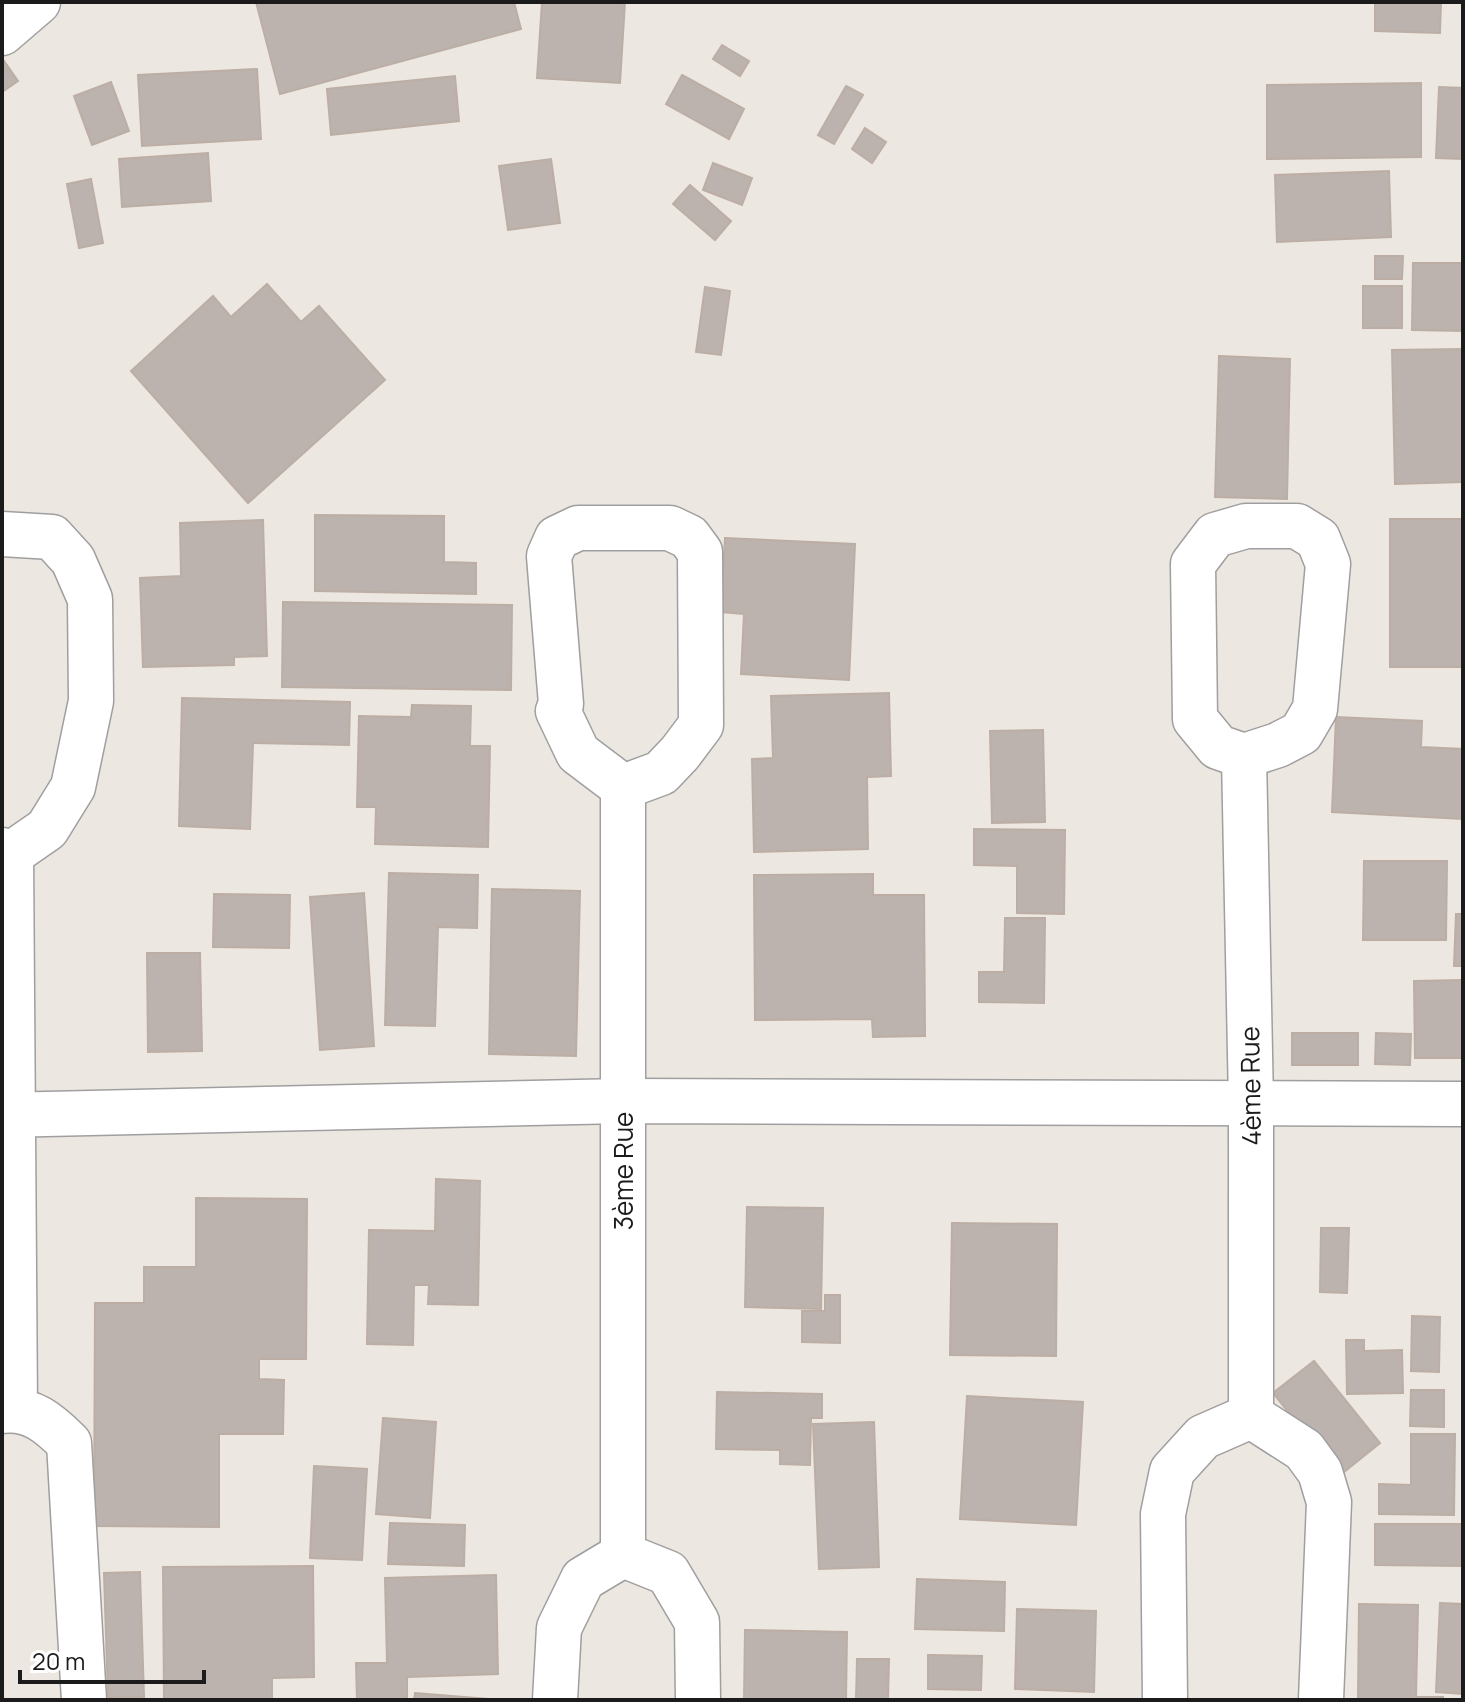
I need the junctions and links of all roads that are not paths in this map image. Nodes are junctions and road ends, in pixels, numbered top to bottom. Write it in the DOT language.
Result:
graph roads {
  1 [pos="38,2"];
  2 [pos="2,33"];
  3 [pos="2,534"];
  4 [pos="1244,756"];
  5 [pos="623,787"];
  6 [pos="7,852"];
  7 [pos="623,1101"];
  8 [pos="1251,1103"];
  9 [pos="1463,1104"];
  10 [pos="7,1115"];
  11 [pos="9,1410"];
  12 [pos="1251,1416"];
  13 [pos="623,1555"];
  14 [pos="84,1700"];
  15 [pos="555,1700"];
  16 [pos="698,1700"];
  17 [pos="1165,1700"];
  18 [pos="1321,1700"];
  1 -- 2 [label="street"];
  3 -- 6 [label="street"];
  4 -- 4 [label="street"];
  4 -- 8 [label="street, 4ème Rue"];
  5 -- 5 [label="street"];
  5 -- 7 [label="street, 3ème Rue"];
  6 -- 10 [label="street"];
  7 -- 8 [label="street"];
  7 -- 10 [label="street"];
  7 -- 13 [label="street, 3ème Rue"];
  8 -- 9 [label="street"];
  8 -- 12 [label="street, 4ème Rue"];
  10 -- 11 [label="street"];
  11 -- 14 [label="street"];
  12 -- 17 [label="street"];
  12 -- 18 [label="street"];
  13 -- 15 [label="street"];
  13 -- 16 [label="street"];
}
